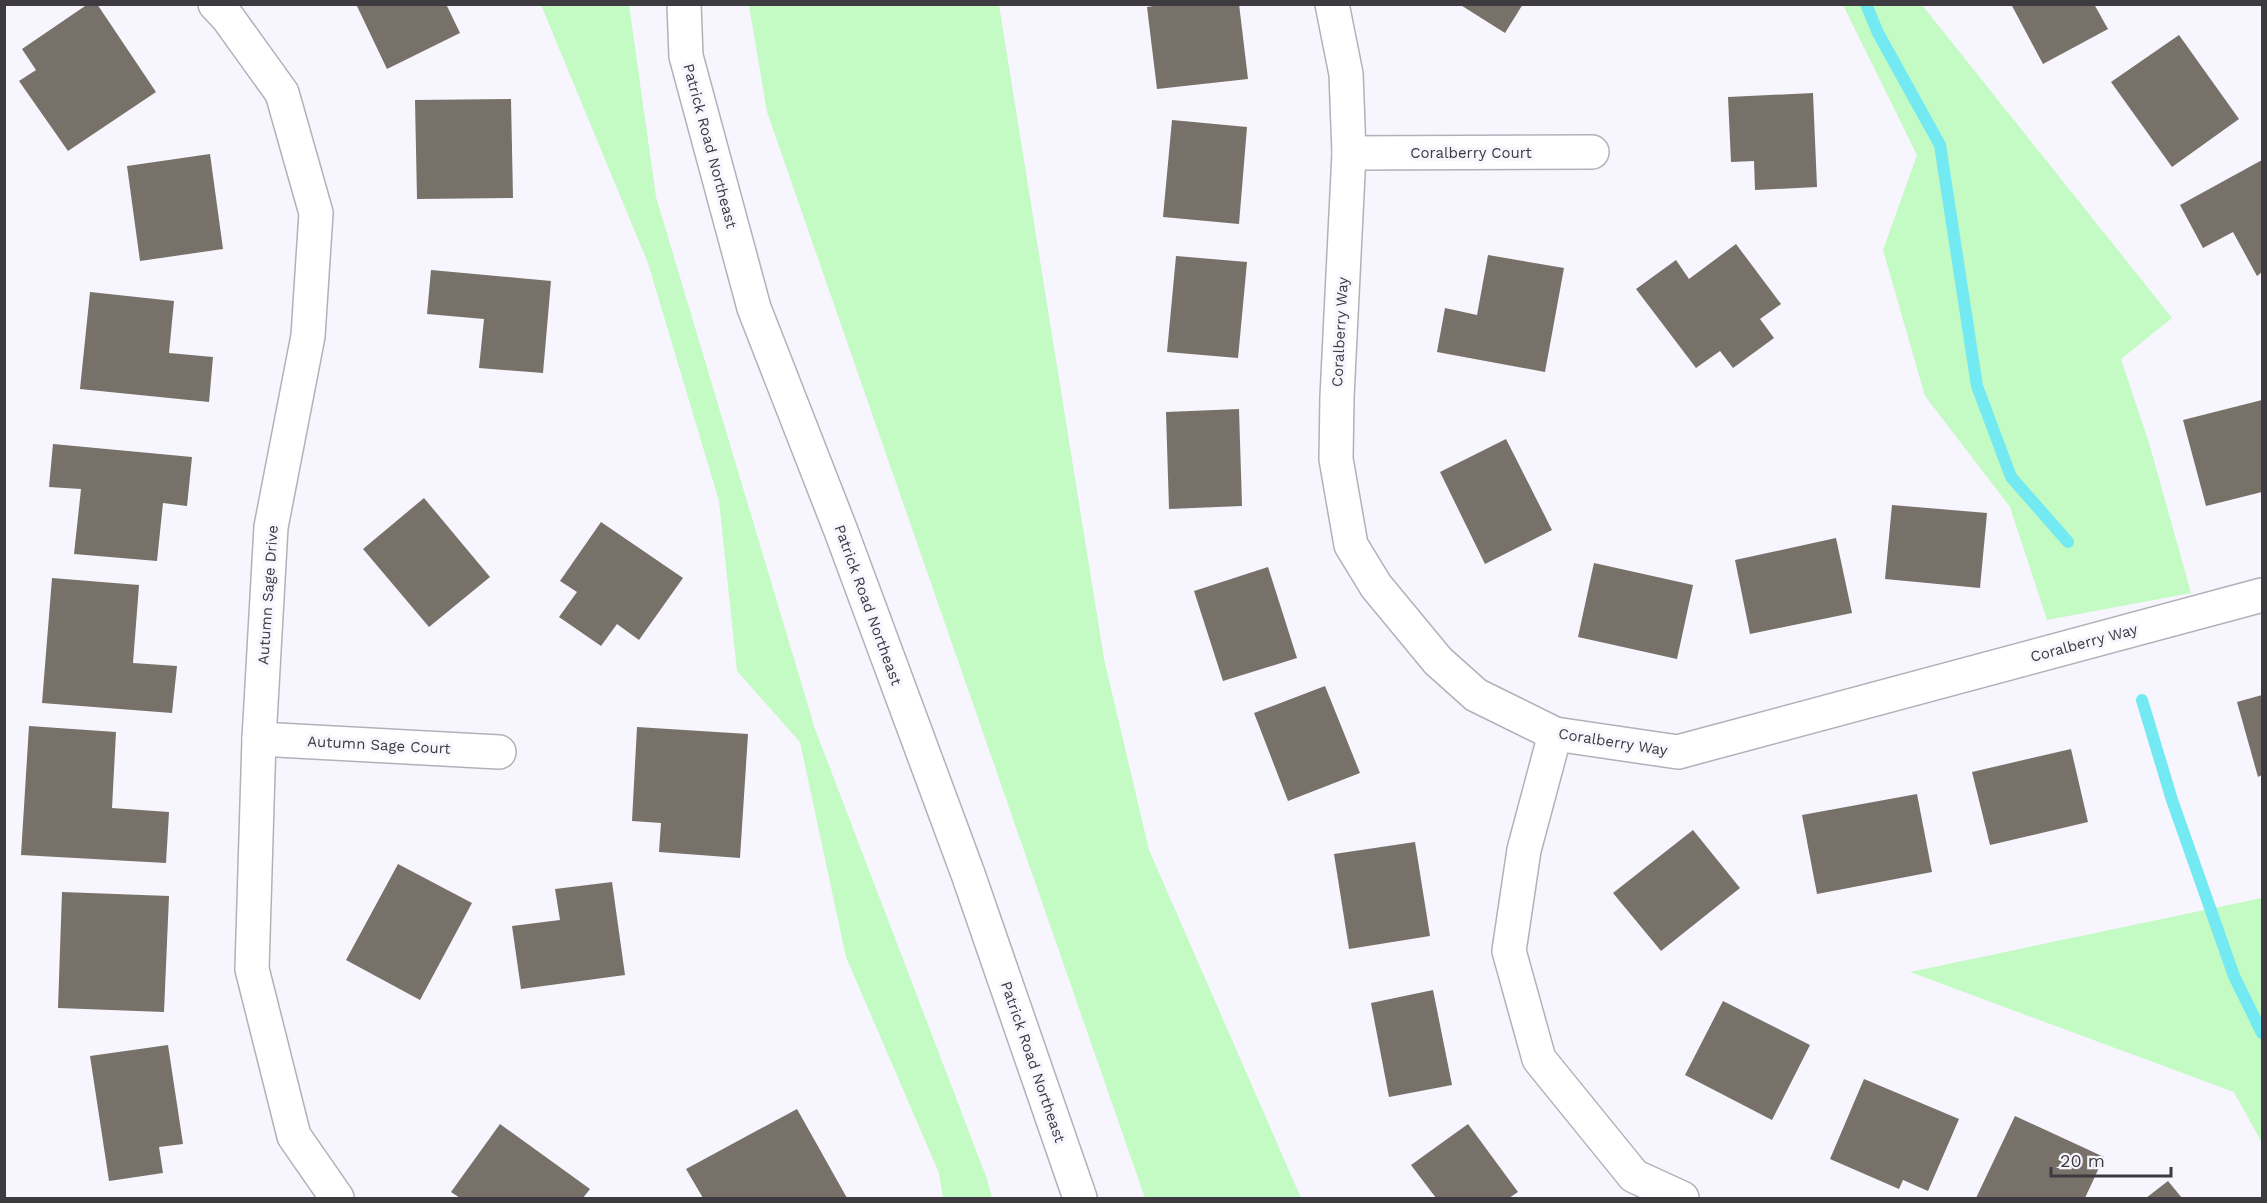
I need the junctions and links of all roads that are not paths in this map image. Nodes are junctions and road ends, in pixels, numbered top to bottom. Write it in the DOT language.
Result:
graph roads {
  1 [pos="215,4"];
  2 [pos="684,4"];
  3 [pos="1332,4"];
  4 [pos="1592,152"];
  5 [pos="1349,153"];
  6 [pos="2262,594"];
  7 [pos="1555,734"];
  8 [pos="260,739"];
  9 [pos="499,752"];
  10 [pos="337,1198"];
  11 [pos="1080,1198"];
  12 [pos="1682,1198"];
  1 -- 8 [label="street, Autumn Sage Drive"];
  2 -- 11 [label="street, Patrick Road Northeast"];
  3 -- 5 [label="street, Coralberry Way"];
  4 -- 5 [label="street, Coralberry Court"];
  5 -- 7 [label="street, Coralberry Way"];
  6 -- 7 [label="street, Coralberry Way"];
  7 -- 12 [label="street"];
  8 -- 9 [label="street, Autumn Sage Court"];
  8 -- 10 [label="street, Autumn Sage Drive"];
}
